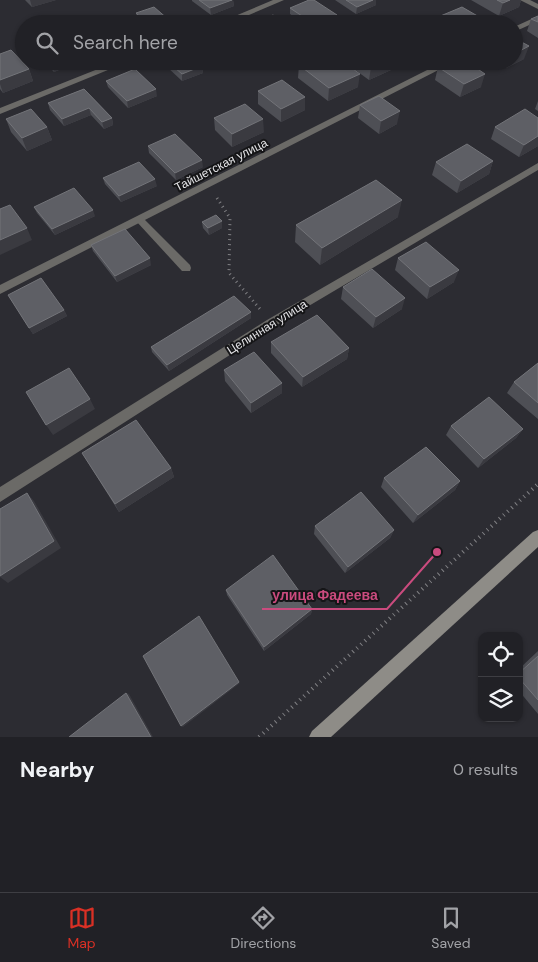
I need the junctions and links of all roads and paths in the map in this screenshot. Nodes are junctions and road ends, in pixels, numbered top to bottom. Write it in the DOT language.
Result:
graph roads {
  1 [pos="280,0"];
  2 [pos="524,0"];
  3 [pos="538,7"];
  4 [pos="242,15"];
  5 [pos="538,18"];
  6 [pos="523,26"];
  7 [pos="103,70"];
  8 [pos="434,70"];
  9 [pos="0,111"];
  10 [pos="538,166"];
  11 [pos="206,187"];
  12 [pos="140,220"];
  13 [pos="186,268"];
  14 [pos="0,290"];
  15 [pos="272,323"];
  16 [pos="538,484"];
  17 [pos="0,495"];
  18 [pos="538,537"];
  19 [pos="259,737"];
  20 [pos="318,737"];
  1 -- 4 [label="street"];
  2 -- 3 [label="street"];
  5 -- 6 [label="street"];
  7 -- 9 [label="street"];
  8 -- 11 [label="street, Тайшетская улица"];
  10 -- 15 [label="street, Целинная улица"];
  11 -- 12 [label="street, Тайшетская улица"];
  11 -- 15 [label="path"];
  12 -- 13 [label="lane"];
  12 -- 14 [label="street, Тайшетская улица"];
  15 -- 17 [label="street, Целинная улица"];
  16 -- 19 [label="path"];
  18 -- 20 [label="street"];
}
